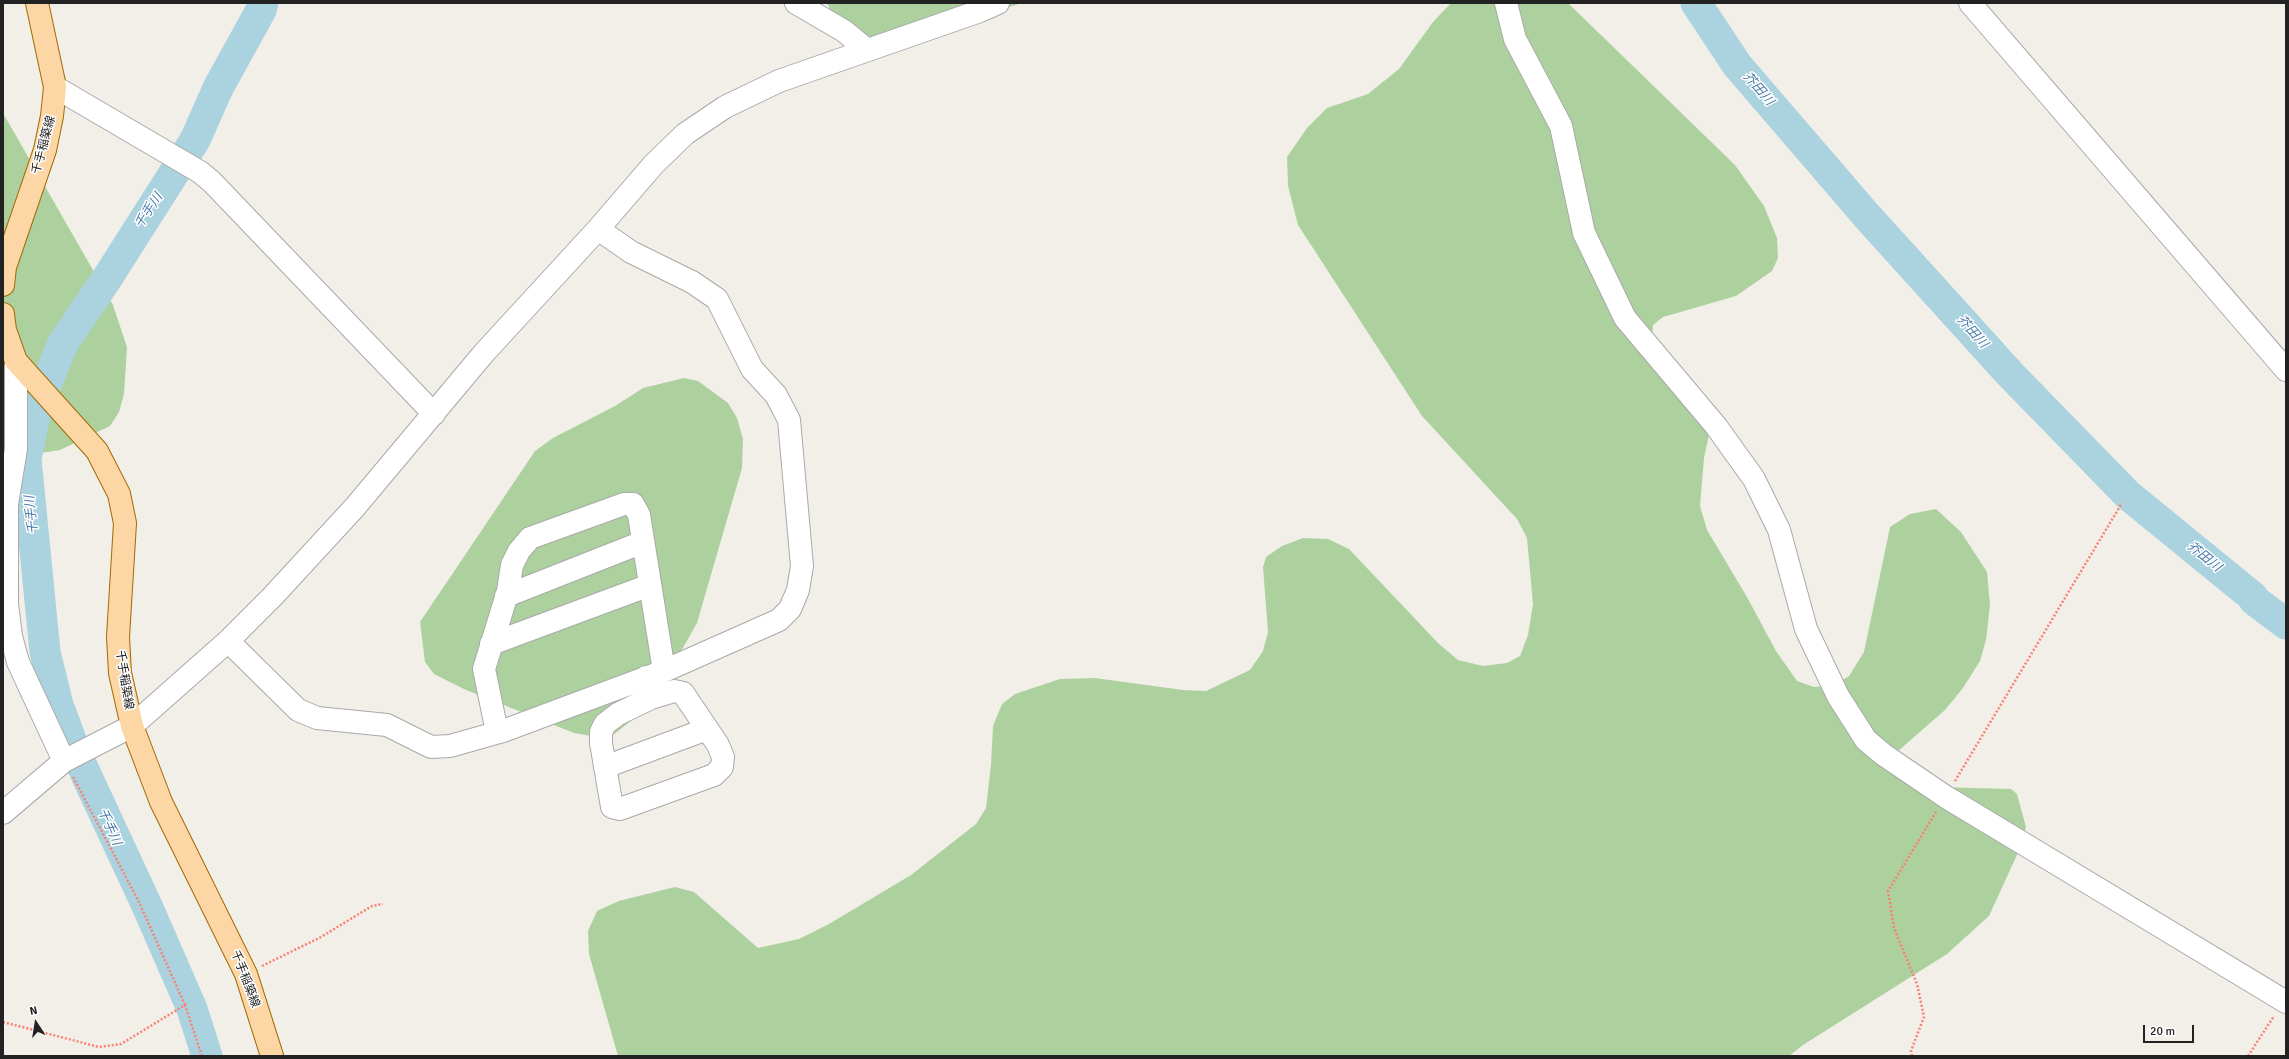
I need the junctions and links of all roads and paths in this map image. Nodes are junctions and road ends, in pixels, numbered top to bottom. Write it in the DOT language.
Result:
graph roads {
  1 [pos="37,3"];
  2 [pos="796,3"];
  3 [pos="998,3"];
  4 [pos="1506,3"];
  5 [pos="1970,3"];
  6 [pos="866,50"];
  7 [pos="55,87"];
  8 [pos="598,229"];
  9 [pos="3,285"];
  10 [pos="3,314"];
  11 [pos="16,361"];
  12 [pos="2286,370"];
  13 [pos="434,414"];
  14 [pos="2122,503"];
  15 [pos="5,506"];
  16 [pos="643,542"];
  17 [pos="650,585"];
  18 [pos="506,596"];
  19 [pos="228,640"];
  20 [pos="492,644"];
  21 [pos="655,674"];
  22 [pos="651,698"];
  23 [pos="126,728"];
  24 [pos="707,729"];
  25 [pos="497,732"];
  26 [pos="67,759"];
  27 [pos="606,768"];
  28 [pos="1946,797"];
  29 [pos="3,813"];
  30 [pos="383,904"];
  31 [pos="246,974"];
  32 [pos="2285,1001"];
  33 [pos="185,1005"];
  34 [pos="3,1022"];
  35 [pos="202,1056"];
  36 [pos="272,1056"];
  37 [pos="1912,1056"];
  38 [pos="2248,1056"];
  1 -- 7 [label="main road, 千手稲築線"];
  2 -- 6 [label="street"];
  3 -- 6 [label="street"];
  4 -- 28 [label="street"];
  5 -- 12 [label="street"];
  6 -- 8 [label="street"];
  7 -- 9 [label="main road, 千手稲築線"];
  7 -- 13 [label="street"];
  8 -- 13 [label="street"];
  8 -- 21 [label="street"];
  10 -- 11 [label="main road, 千手稲築線"];
  11 -- 15 [label="street"];
  11 -- 23 [label="main road, 千手稲築線"];
  13 -- 19 [label="street"];
  14 -- 28 [label="path"];
  15 -- 26 [label="street"];
  16 -- 17 [label="street"];
  16 -- 18 [label="street"];
  16 -- 18 [label="street"];
  17 -- 20 [label="street"];
  17 -- 21 [label="street"];
  18 -- 20 [label="street"];
  19 -- 23 [label="street"];
  19 -- 25 [label="street"];
  20 -- 25 [label="street"];
  21 -- 22 [label="street"];
  21 -- 25 [label="street"];
  22 -- 24 [label="street"];
  22 -- 27 [label="street"];
  23 -- 26 [label="street"];
  23 -- 31 [label="main road, 千手稲築線"];
  24 -- 27 [label="street"];
  24 -- 27 [label="street"];
  26 -- 29 [label="street"];
  26 -- 33 [label="path"];
  28 -- 32 [label="street"];
  28 -- 37 [label="path"];
  30 -- 31 [label="path"];
  31 -- 36 [label="main road, 千手稲築線"];
  32 -- 38 [label="path"];
  33 -- 34 [label="path"];
  33 -- 35 [label="path"];
}
